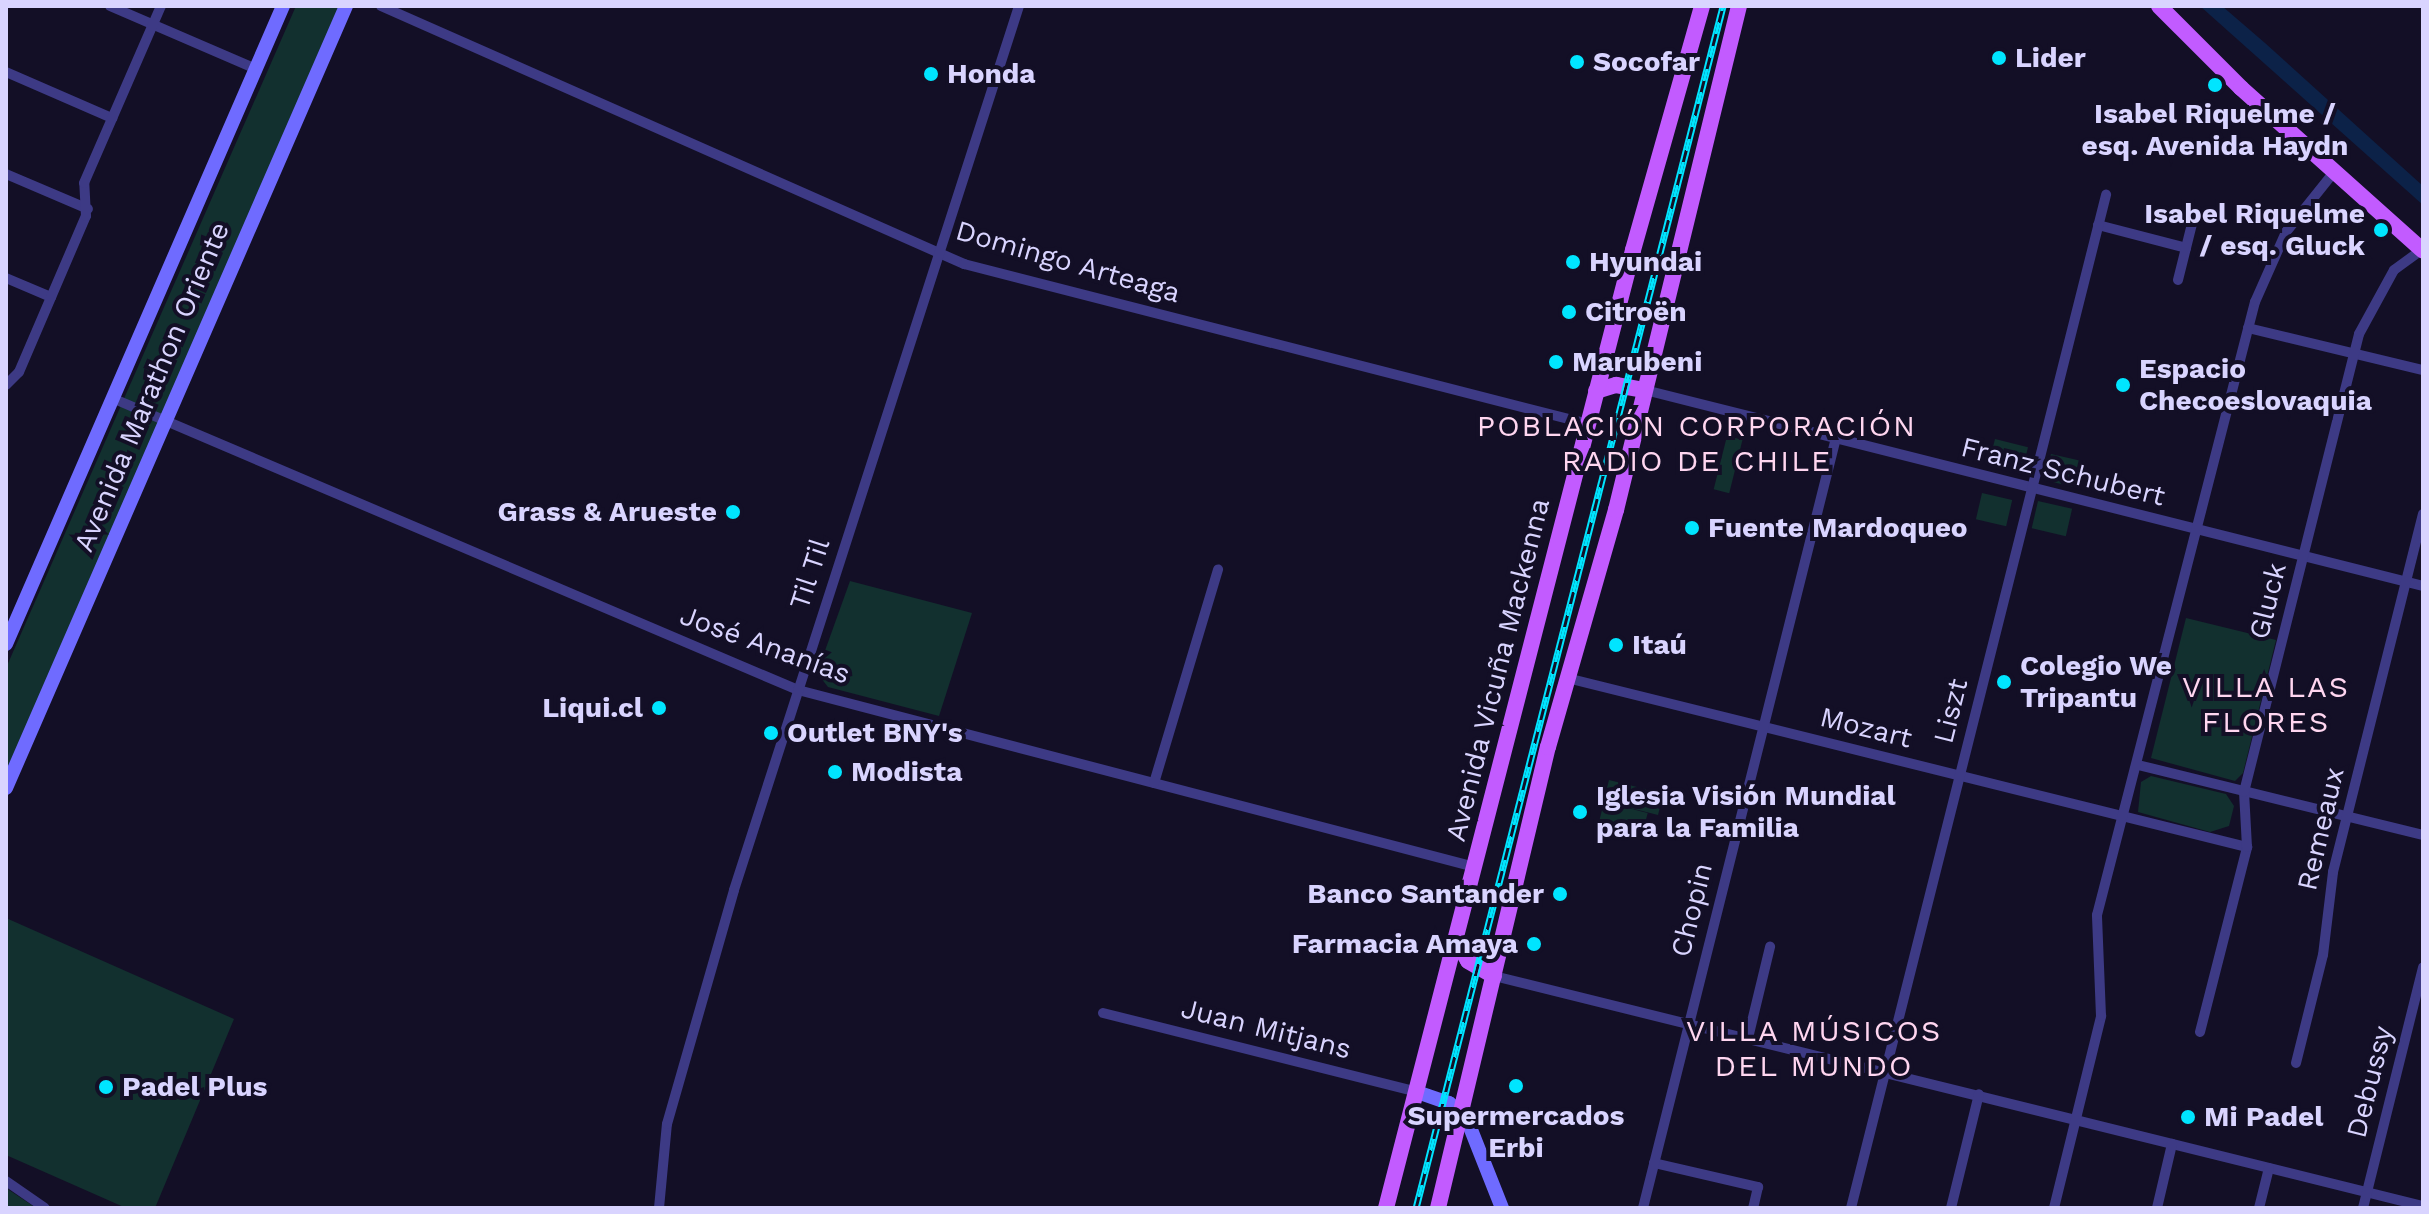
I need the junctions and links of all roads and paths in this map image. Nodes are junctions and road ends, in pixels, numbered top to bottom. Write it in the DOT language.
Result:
graph roads {
  1 [pos="110,6"];
  2 [pos="161,6"];
  3 [pos="283,6"];
  4 [pos="346,6"];
  5 [pos="381,6"];
  6 [pos="1019,6"];
  7 [pos="1702,6"];
  8 [pos="1739,6"];
  9 [pos="2159,6"];
  10 [pos="153,25"];
  11 [pos="256,69"];
  12 [pos="6,72"];
  13 [pos="112,118"];
  14 [pos="2334,172"];
  15 [pos="6,174"];
  16 [pos="2106,195"];
  17 [pos="88,209"];
  18 [pos="2194,216"];
  19 [pos="2098,225"];
  20 [pos="2186,248"];
  21 [pos="2423,251"];
  22 [pos="938,252"];
  23 [pos="6,278"];
  24 [pos="2178,280"];
  25 [pos="51,297"];
  26 [pos="2248,328"];
  27 [pos="2354,354"];
  28 [pos="2423,370"];
  29 [pos="7,383"];
  30 [pos="1645,390"];
  31 [pos="1596,391"];
  32 [pos="112,398"];
  33 [pos="166,421"];
  34 [pos="1588,424"];
  35 [pos="1836,438"];
  36 [pos="2032,489"];
  37 [pos="2423,514"];
  38 [pos="2198,530"];
  39 [pos="2304,556"];
  40 [pos="1218,569"];
  41 [pos="2406,582"];
  42 [pos="2423,586"];
  43 [pos="10,622"];
  44 [pos="6,644"];
  45 [pos="1567,678"];
  46 [pos="798,690"];
  47 [pos="1763,727"];
  48 [pos="2138,765"];
  49 [pos="1960,776"];
  50 [pos="1154,783"];
  51 [pos="6,788"];
  52 [pos="2244,792"];
  53 [pos="2124,816"];
  54 [pos="2347,816"];
  55 [pos="2423,835"];
  56 [pos="2247,847"];
  57 [pos="1475,867"];
  58 [pos="1456,940"];
  59 [pos="1770,947"];
  60 [pos="2423,967"];
  61 [pos="1494,976"];
  62 [pos="1103,1013"];
  63 [pos="1689,1023"];
  64 [pos="2200,1032"];
  65 [pos="1748,1038"];
  66 [pos="2296,1063"];
  67 [pos="1886,1072"];
  68 [pos="1417,1092"];
  69 [pos="1979,1094"];
  70 [pos="1462,1113"];
  71 [pos="2076,1120"];
  72 [pos="2172,1144"];
  73 [pos="1654,1163"];
  74 [pos="2269,1168"];
  75 [pos="6,1181"];
  76 [pos="2366,1193"];
  77 [pos="2423,1206"];
  78 [pos="45,1208"];
  79 [pos="659,1208"];
  80 [pos="1386,1208"];
  81 [pos="1438,1208"];
  82 [pos="1502,1208"];
  83 [pos="1643,1208"];
  84 [pos="1753,1208"];
  85 [pos="1851,1208"];
  86 [pos="1951,1208"];
  87 [pos="2054,1208"];
  88 [pos="2157,1208"];
  89 [pos="2259,1208"];
  90 [pos="2363,1208"];
  1 -- 10 [label="street"];
  2 -- 10 [label="street"];
  3 -- 11 [label="main road, Avenida Marathon Oriente"];
  4 -- 33 [label="main road, Avenida Marathon Oriente"];
  5 -- 22 [label="street, Domingo Arteaga"];
  6 -- 22 [label="street, Til Til"];
  7 -- 31 [label="main road, Avenida Vicuña Mackenna"];
  8 -- 30 [label="main road"];
  9 -- 14 [label="main road"];
  10 -- 11 [label="street"];
  10 -- 13 [label="street"];
  11 -- 32 [label="main road, Avenida Marathon Oriente"];
  12 -- 13 [label="street"];
  13 -- 17 [label="street"];
  14 -- 21 [label="main road"];
  14 -- 26 [label="street"];
  15 -- 17 [label="street"];
  16 -- 19 [label="street, Liszt"];
  17 -- 25 [label="street"];
  18 -- 20 [label="street"];
  19 -- 20 [label="street"];
  19 -- 36 [label="street, Liszt"];
  20 -- 24 [label="street"];
  21 -- 27 [label="street, Gluck"];
  22 -- 34 [label="street, Domingo Arteaga"];
  22 -- 46 [label="street, Til Til"];
  23 -- 25 [label="street"];
  25 -- 29 [label="street"];
  26 -- 27 [label="street"];
  26 -- 38 [label="street"];
  27 -- 28 [label="street"];
  27 -- 39 [label="street, Gluck"];
  30 -- 31 [label="main road"];
  30 -- 35 [label="street, Franz Schubert"];
  30 -- 45 [label="main road"];
  31 -- 34 [label="main road, Avenida Vicuña Mackenna"];
  32 -- 33 [label="street, José Ananías"];
  32 -- 43 [label="main road, Avenida Marathon Oriente"];
  33 -- 46 [label="street, José Ananías"];
  33 -- 51 [label="main road, Avenida Marathon Oriente"];
  34 -- 57 [label="main road, Avenida Vicuña Mackenna"];
  35 -- 36 [label="street, Franz Schubert"];
  35 -- 47 [label="street, Chopin"];
  36 -- 38 [label="street, Franz Schubert"];
  36 -- 49 [label="street, Liszt"];
  37 -- 41 [label="street, Remeaux"];
  38 -- 39 [label="street, Franz Schubert"];
  38 -- 48 [label="street"];
  39 -- 41 [label="street, Franz Schubert"];
  39 -- 52 [label="street, Gluck"];
  40 -- 50 [label="street"];
  41 -- 42 [label="street, Franz Schubert"];
  41 -- 54 [label="street, Remeaux"];
  43 -- 44 [label="main road, Avenida Marathon Oriente"];
  45 -- 47 [label="street, Mozart"];
  45 -- 61 [label="main road"];
  46 -- 50 [label="street, José Ananías"];
  46 -- 79 [label="street, Til Til"];
  47 -- 49 [label="street, Mozart"];
  47 -- 63 [label="street, Chopin"];
  48 -- 52 [label="street"];
  48 -- 53 [label="street"];
  49 -- 53 [label="street, Mozart"];
  49 -- 67 [label="street, Liszt"];
  50 -- 57 [label="street, José Ananías"];
  52 -- 54 [label="street"];
  52 -- 56 [label="street, Gluck"];
  53 -- 56 [label="street, Mozart"];
  53 -- 71 [label="street"];
  54 -- 55 [label="street"];
  54 -- 66 [label="street, Remeaux"];
  56 -- 64 [label="street, Gluck"];
  57 -- 58 [label="main road, Avenida Vicuña Mackenna"];
  58 -- 61 [label="main road"];
  58 -- 68 [label="main road, Avenida Vicuña Mackenna"];
  59 -- 65 [label="street"];
  60 -- 76 [label="street, Debussy"];
  61 -- 63 [label="street"];
  61 -- 70 [label="main road"];
  62 -- 68 [label="street, Juan Mitjans"];
  63 -- 65 [label="street"];
  63 -- 73 [label="street, Chopin"];
  65 -- 67 [label="street"];
  67 -- 69 [label="street"];
  67 -- 85 [label="street, Liszt"];
  68 -- 70 [label="main road"];
  68 -- 80 [label="main road, Avenida Vicuña Mackenna"];
  69 -- 71 [label="street"];
  69 -- 86 [label="street"];
  70 -- 81 [label="main road"];
  70 -- 82 [label="main road"];
  71 -- 72 [label="street"];
  71 -- 87 [label="street"];
  72 -- 74 [label="street"];
  72 -- 88 [label="street"];
  73 -- 83 [label="street, Chopin"];
  73 -- 84 [label="street"];
  74 -- 76 [label="street"];
  74 -- 89 [label="street"];
  75 -- 78 [label="street"];
  76 -- 77 [label="street"];
  76 -- 90 [label="street, Debussy"];
}
